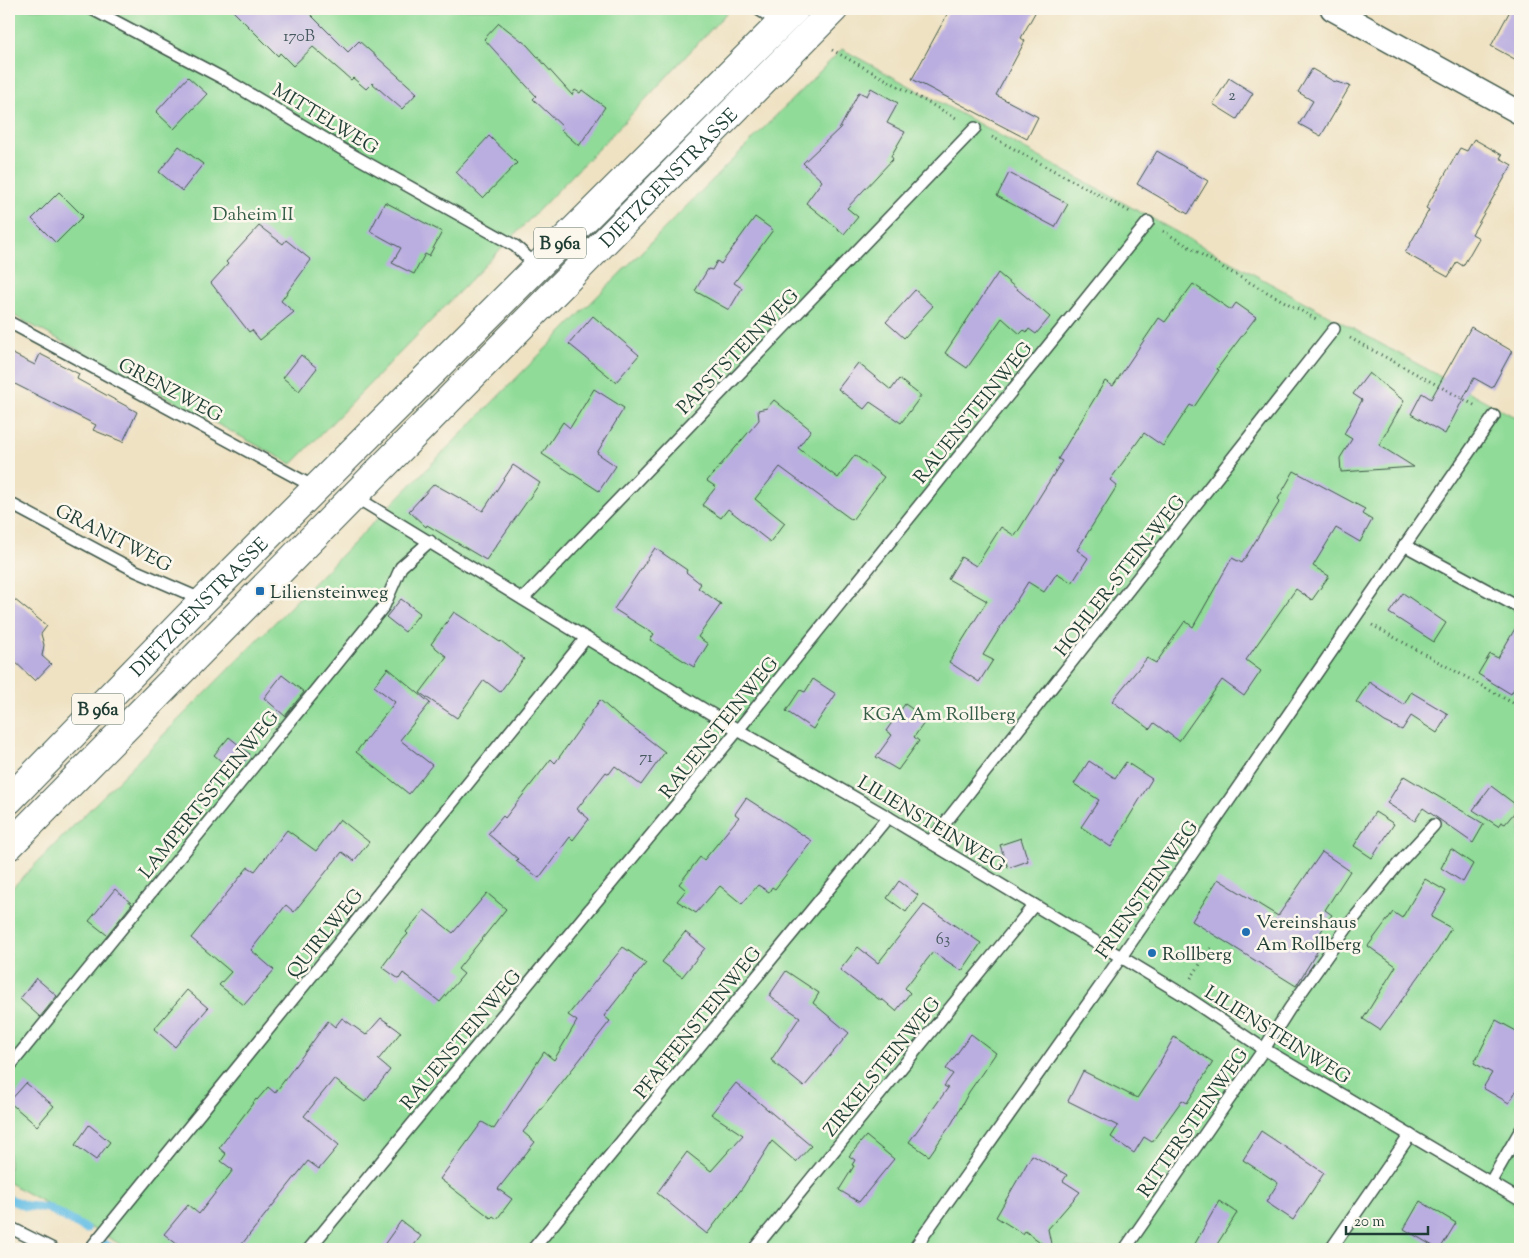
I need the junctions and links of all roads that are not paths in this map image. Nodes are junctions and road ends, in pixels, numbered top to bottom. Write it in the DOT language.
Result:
graph roads {
  1 [pos="92,9"];
  2 [pos="834,9"];
  3 [pos="1332,9"];
  4 [pos="778,14"];
  5 [pos="1520,113"];
  6 [pos="975,128"];
  7 [pos="1148,222"];
  8 [pos="537,266"];
  9 [pos="9,322"];
  10 [pos="1334,329"];
  11 [pos="1494,416"];
  12 [pos="321,483"];
  13 [pos="354,496"];
  14 [pos="9,503"];
  15 [pos="430,541"];
  16 [pos="1404,545"];
  17 [pos="523,599"];
  18 [pos="204,600"];
  19 [pos="1520,608"];
  20 [pos="586,638"];
  21 [pos="738,730"];
  22 [pos="9,800"];
  23 [pos="888,817"];
  24 [pos="1434,826"];
  25 [pos="930,842"];
  26 [pos="9,846"];
  27 [pos="1034,905"];
  28 [pos="1121,957"];
  29 [pos="1264,1049"];
  30 [pos="9,1067"];
  31 [pos="1520,1132"];
  32 [pos="1410,1134"];
  33 [pos="1490,1183"];
  34 [pos="1520,1200"];
  35 [pos="9,1227"];
  36 [pos="53,1249"];
  37 [pos="90,1249"];
  38 [pos="309,1249"];
  39 [pos="533,1249"];
  40 [pos="754,1249"];
  41 [pos="914,1249"];
  42 [pos="1125,1249"];
  43 [pos="1331,1249"];
  1 -- 8 [label="lane, MITTELWEG"];
  2 -- 13 [label="main road, DIETZGENSTRASSE / B 96a"];
  3 -- 5 [label="street"];
  4 -- 8 [label="main road, DIETZGENSTRASSE / B 96a"];
  6 -- 17 [label="lane, PAPSTSTEINWEG"];
  7 -- 21 [label="lane, RAUENSTEINWEG"];
  8 -- 12 [label="main road, DIETZGENSTRASSE / B 96a"];
  9 -- 12 [label="lane, GRENZWEG"];
  10 -- 25 [label="lane, HOHLER-STEIN-WEG"];
  11 -- 16 [label="lane, FRIENSTEINWEG"];
  12 -- 13 [label="main road"];
  12 -- 18 [label="main road, DIETZGENSTRASSE / B 96a"];
  13 -- 15 [label="lane, LILIENSTEINWEG"];
  13 -- 26 [label="main road, DIETZGENSTRASSE / B 96a"];
  14 -- 18 [label="lane, GRANITWEG"];
  15 -- 17 [label="lane, LILIENSTEINWEG"];
  15 -- 30 [label="lane, LAMPERTSSTEINWEG"];
  16 -- 19 [label="lane"];
  16 -- 28 [label="lane, FRIENSTEINWEG"];
  17 -- 20 [label="lane, LILIENSTEINWEG"];
  18 -- 22 [label="main road, DIETZGENSTRASSE / B 96a"];
  20 -- 21 [label="lane, LILIENSTEINWEG"];
  20 -- 37 [label="lane, QUIRLWEG"];
  21 -- 23 [label="lane, LILIENSTEINWEG"];
  21 -- 38 [label="lane, RAUENSTEINWEG"];
  23 -- 25 [label="lane, LILIENSTEINWEG"];
  23 -- 39 [label="lane, PFAFFENSTEINWEG"];
  24 -- 29 [label="lane, RITTERSTEINWEG"];
  25 -- 27 [label="lane, LILIENSTEINWEG"];
  27 -- 28 [label="lane, LILIENSTEINWEG"];
  27 -- 40 [label="lane, ZIRKELSTEINWEG"];
  28 -- 29 [label="lane, LILIENSTEINWEG"];
  28 -- 41 [label="lane, FRIENSTEINWEG"];
  29 -- 32 [label="lane, LILIENSTEINWEG"];
  29 -- 42 [label="lane, RITTERSTEINWEG"];
  31 -- 33 [label="lane"];
  32 -- 33 [label="lane, LILIENSTEINWEG"];
  32 -- 43 [label="lane"];
  33 -- 34 [label="lane, LILIENSTEINWEG"];
  35 -- 36 [label="lane"];
}
